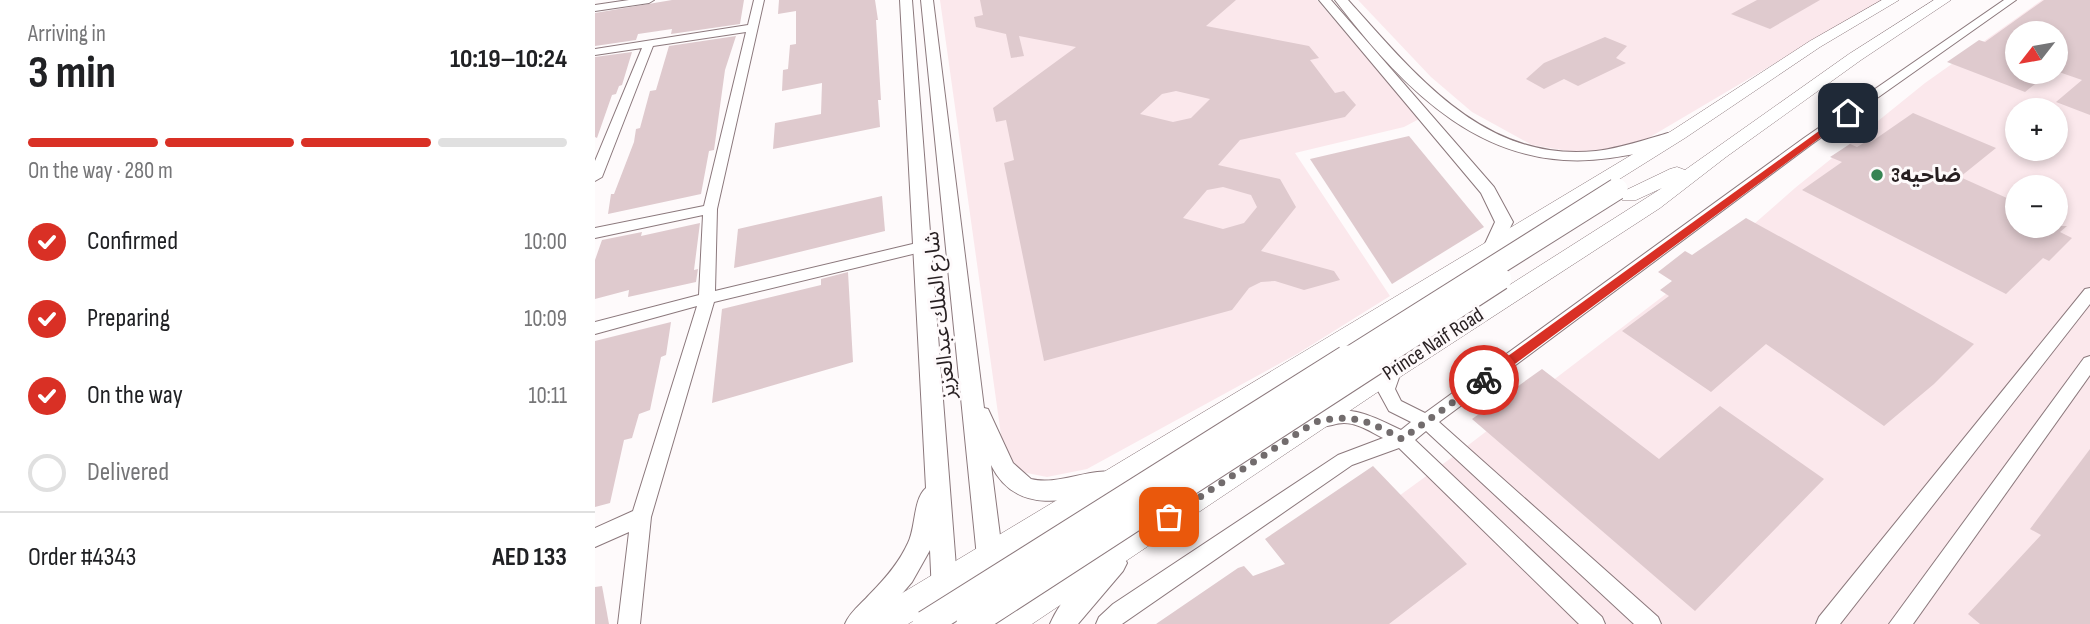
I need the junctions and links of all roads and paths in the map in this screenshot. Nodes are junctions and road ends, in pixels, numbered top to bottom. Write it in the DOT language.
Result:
graph roads {
  1 [pos="649,0"];
  2 [pos="759,0"];
  3 [pos="906,0"];
  4 [pos="927,0"];
  5 [pos="1325,0"];
  6 [pos="1341,0"];
  7 [pos="1892,0"];
  8 [pos="1944,0"];
  9 [pos="2011,0"];
  10 [pos="595,8"];
  11 [pos="751,28"];
  12 [pos="649,44"];
  13 [pos="1815,44"];
  14 [pos="595,52"];
  15 [pos="1476,130"];
  16 [pos="1679,134"];
  17 [pos="1445,142"];
  18 [pos="1719,153"];
  19 [pos="595,177"];
  20 [pos="1623,192"];
  21 [pos="711,209"];
  22 [pos="595,233"];
  23 [pos="921,247"];
  24 [pos="1492,248"];
  25 [pos="2090,293"];
  26 [pos="707,298"];
  27 [pos="595,328"];
  28 [pos="2090,362"];
  29 [pos="1394,369"];
  30 [pos="972,398"];
  31 [pos="1315,422"];
  32 [pos="1427,422"];
  33 [pos="1183,437"];
  34 [pos="1402,439"];
  35 [pos="937,474"];
  36 [pos="1120,476"];
  37 [pos="1226,478"];
  38 [pos="641,517"];
  39 [pos="1150,530"];
  40 [pos="595,538"];
  41 [pos="990,556"];
  42 [pos="945,584"];
  43 [pos="629,624"];
  44 [pos="858,624"];
  45 [pos="880,624"];
  46 [pos="926,624"];
  47 [pos="948,624"];
  48 [pos="970,624"];
  49 [pos="997,624"];
  50 [pos="1005,624"];
  51 [pos="1063,624"];
  52 [pos="1107,624"];
  53 [pos="1594,624"];
  54 [pos="1650,624"];
  55 [pos="1827,624"];
  56 [pos="1900,624"];
  1 -- 10 [label="street"];
  2 -- 11 [label="street"];
  3 -- 23 [label="street, شارع الملك عبدالعزيز"];
  4 -- 30 [label="street, شارع الملك عبدالعزيز"];
  5 -- 17 [label="street"];
  6 -- 15 [label="street"];
  7 -- 13 [label="main road"];
  8 -- 18 [label="main road, Prince Naif Road"];
  9 -- 32 [label="street"];
  11 -- 12 [label="street"];
  11 -- 21 [label="street"];
  12 -- 14 [label="street"];
  12 -- 19 [label="street"];
  13 -- 16 [label="main road"];
  15 -- 16 [label="street"];
  15 -- 17 [label="street"];
  16 -- 20 [label="main road"];
  16 -- 24 [label="main road"];
  17 -- 24 [label="street"];
  18 -- 20 [label="main road"];
  18 -- 29 [label="main road, Prince Naif Road"];
  20 -- 46 [label="main road, bridge"];
  20 -- 48 [label="main road, bridge"];
  21 -- 22 [label="street"];
  21 -- 26 [label="street"];
  23 -- 26 [label="street"];
  23 -- 35 [label="street, شارع الملك عبدالعزيز"];
  24 -- 33 [label="main road"];
  25 -- 55 [label="street"];
  26 -- 27 [label="street"];
  26 -- 38 [label="street"];
  28 -- 56 [label="street"];
  29 -- 31 [label="main road, Prince Naif Road"];
  29 -- 32 [label="street"];
  30 -- 36 [label="street"];
  30 -- 41 [label="street, شارع الملك عبدالعزيز"];
  31 -- 34 [label="street"];
  31 -- 37 [label="main road, Prince Naif Road"];
  32 -- 34 [label="street"];
  32 -- 54 [label="street"];
  33 -- 36 [label="main road"];
  33 -- 37 [label="main road"];
  34 -- 52 [label="street"];
  34 -- 53 [label="street"];
  35 -- 42 [label="street, شارع الملك عبدالعزيز"];
  35 -- 44 [label="street"];
  36 -- 41 [label="main road"];
  37 -- 39 [label="main road, Prince Naif Road"];
  38 -- 40 [label="street"];
  38 -- 43 [label="street"];
  39 -- 50 [label="main road, Prince Naif Road"];
  39 -- 51 [label="street"];
  41 -- 42 [label="main road"];
  41 -- 49 [label="street, شارع الملك عبدالعزيز"];
  42 -- 45 [label="main road"];
  42 -- 47 [label="street, شارع الملك عبدالعزيز"];
}
